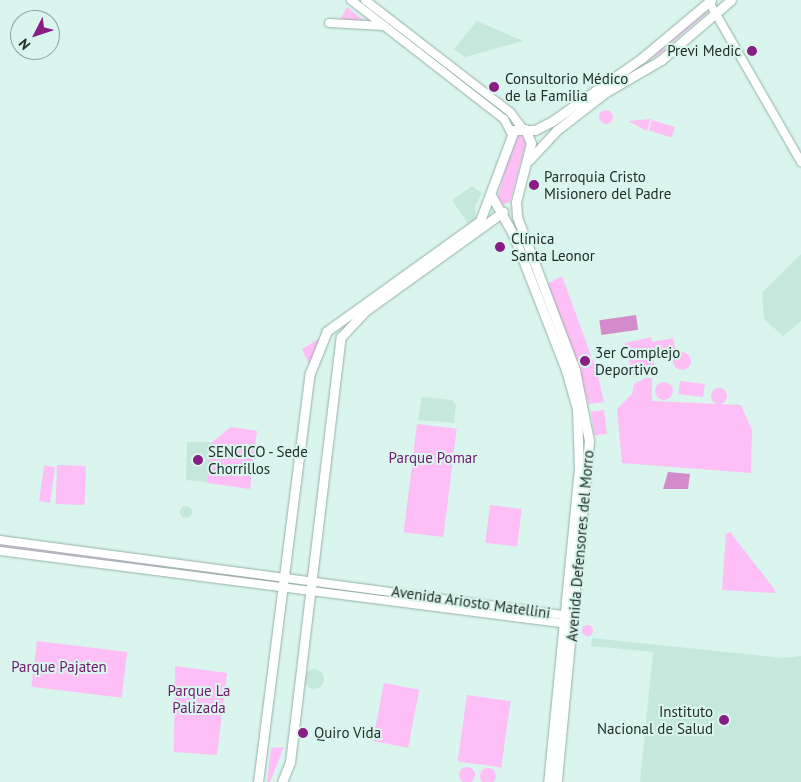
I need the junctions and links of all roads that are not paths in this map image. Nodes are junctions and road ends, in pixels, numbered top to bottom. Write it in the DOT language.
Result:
graph roads {
  1 [pos="351,0"];
  2 [pos="365,0"];
  3 [pos="730,0"];
  4 [pos="710,1"];
  5 [pos="718,12"];
  6 [pos="329,23"];
  7 [pos="385,26"];
  8 [pos="666,38"];
  9 [pos="672,50"];
  10 [pos="524,129"];
  11 [pos="511,133"];
  12 [pos="801,162"];
  13 [pos="525,166"];
  14 [pos="492,195"];
  15 [pos="516,202"];
  16 [pos="503,212"];
  17 [pos="491,224"];
  18 [pos="512,231"];
  19 [pos="0,540"];
  20 [pos="0,551"];
  21 [pos="284,576"];
  22 [pos="311,586"];
  23 [pos="282,587"];
  24 [pos="568,619"];
  25 [pos="290,762"];
  26 [pos="258,782"];
  27 [pos="282,782"];
  28 [pos="287,782"];
  29 [pos="548,782"];
  30 [pos="557,782"];
  1 -- 7 [label="main road"];
  2 -- 10 [label="main road"];
  3 -- 5 [label="main road, Avenida Defensores del Morro"];
  4 -- 5 [label="main road"];
  4 -- 8 [label="main road"];
  5 -- 9 [label="main road, Avenida Defensores del Morro"];
  5 -- 12 [label="main road"];
  6 -- 7 [label="main road"];
  7 -- 11 [label="main road"];
  8 -- 9 [label="main road"];
  8 -- 10 [label="main road"];
  9 -- 13 [label="main road, Avenida Defensores del Morro"];
  10 -- 11 [label="main road"];
  10 -- 13 [label="main road, Avenida Defensores del Morro"];
  11 -- 14 [label="main road"];
  13 -- 15 [label="main road, Avenida Defensores del Morro"];
  14 -- 16 [label="main road, Avenida Defensores del Morro"];
  14 -- 21 [label="main road"];
  15 -- 16 [label="main road"];
  15 -- 24 [label="main road, Avenida Defensores del Morro"];
  16 -- 17 [label="main road"];
  16 -- 18 [label="main road, Avenida Defensores del Morro"];
  17 -- 18 [label="main road"];
  17 -- 22 [label="main road"];
  18 -- 24 [label="main road, Avenida Defensores del Morro"];
  19 -- 21 [label="main road, Avenida Ariosto Matellini"];
  20 -- 23 [label="main road, Avenida Ariosto Matellini"];
  21 -- 22 [label="main road, Avenida Ariosto Matellini"];
  21 -- 23 [label="main road"];
  22 -- 23 [label="main road, Avenida Ariosto Matellini"];
  22 -- 24 [label="main road, Avenida Ariosto Matellini"];
  22 -- 25 [label="main road"];
  23 -- 26 [label="main road"];
  24 -- 29 [label="main road, Avenida Defensores del Morro"];
  24 -- 30 [label="main road, Avenida Defensores del Morro"];
  25 -- 27 [label="main road"];
  25 -- 28 [label="main road"];
}
